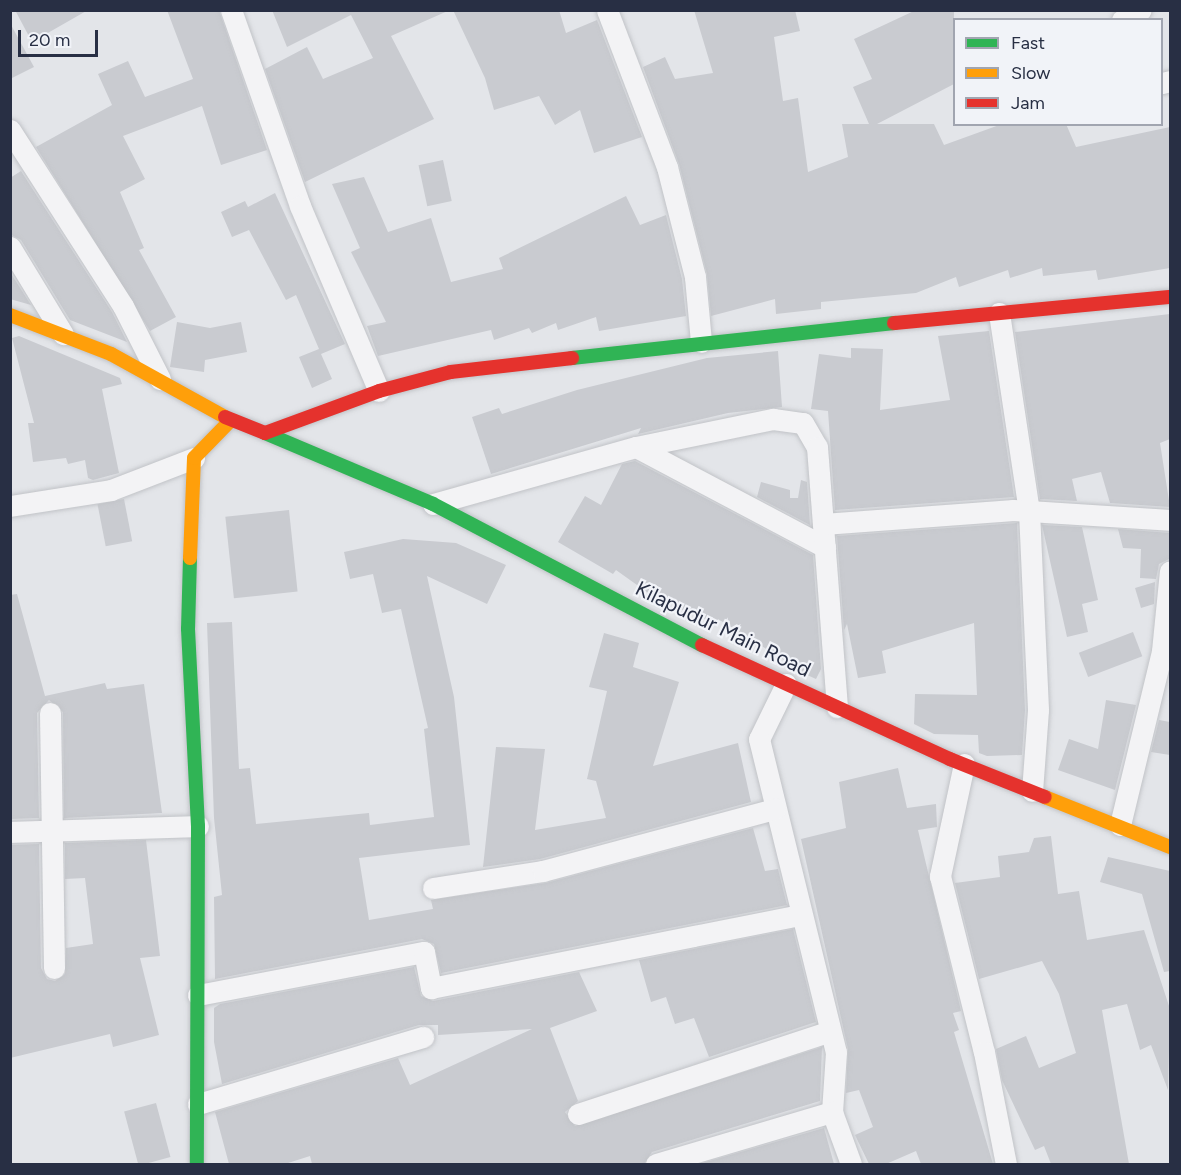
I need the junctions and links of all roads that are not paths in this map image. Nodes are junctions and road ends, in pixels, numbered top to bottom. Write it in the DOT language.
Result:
graph roads {
  1 [pos="231,10"];
  2 [pos="607,10"];
  3 [pos="1141,10"];
  4 [pos="1126,18"];
  5 [pos="10,130"];
  6 [pos="10,247"];
  7 [pos="1170,297"];
  8 [pos="999,313"];
  9 [pos="10,315"];
  10 [pos="63,334"];
  11 [pos="700,342"];
  12 [pos="160,379"];
  13 [pos="379,391"];
  14 [pos="231,420"];
  15 [pos="265,433"];
  16 [pos="636,447"];
  17 [pos="194,458"];
  18 [pos="433,504"];
  19 [pos="10,506"];
  20 [pos="1029,511"];
  21 [pos="1170,520"];
  22 [pos="823,524"];
  23 [pos="825,547"];
  24 [pos="1170,571"];
  25 [pos="786,684"];
  26 [pos="837,707"];
  27 [pos="50,713"];
  28 [pos="964,764"];
  29 [pos="1032,791"];
  30 [pos="775,809"];
  31 [pos="1119,825"];
  32 [pos="198,826"];
  33 [pos="52,831"];
  34 [pos="10,832"];
  35 [pos="1170,847"];
  36 [pos="433,888"];
  37 [pos="800,915"];
  38 [pos="54,968"];
  39 [pos="198,995"];
  40 [pos="830,1031"];
  41 [pos="423,1037"];
  42 [pos="198,1104"];
  43 [pos="832,1112"];
  44 [pos="578,1113"];
  45 [pos="197,1164"];
  46 [pos="656,1164"];
  47 [pos="851,1164"];
  48 [pos="1006,1164"];
  1 -- 13 [label="street"];
  2 -- 11 [label="street"];
  3 -- 4 [label="street"];
  5 -- 12 [label="street"];
  6 -- 10 [label="street"];
  7 -- 8 [label="street"];
  8 -- 11 [label="street"];
  8 -- 20 [label="street"];
  9 -- 10 [label="street, Kilapudur Main Road"];
  10 -- 12 [label="street, Kilapudur Main Road"];
  11 -- 13 [label="street"];
  12 -- 14 [label="street, Kilapudur Main Road"];
  13 -- 15 [label="street"];
  14 -- 15 [label="street, Kilapudur Main Road"];
  14 -- 17 [label="street"];
  15 -- 18 [label="street, Kilapudur Main Road"];
  16 -- 18 [label="street"];
  16 -- 22 [label="street"];
  16 -- 23 [label="street"];
  17 -- 19 [label="street"];
  17 -- 32 [label="street"];
  18 -- 25 [label="street, Kilapudur Main Road"];
  20 -- 21 [label="street"];
  20 -- 22 [label="street"];
  20 -- 29 [label="street"];
  22 -- 23 [label="street"];
  23 -- 26 [label="street"];
  24 -- 31 [label="street"];
  25 -- 26 [label="street, Kilapudur Main Road"];
  25 -- 30 [label="street"];
  26 -- 28 [label="street, Kilapudur Main Road"];
  27 -- 33 [label="street"];
  28 -- 29 [label="street, Kilapudur Main Road"];
  28 -- 48 [label="street"];
  29 -- 31 [label="street, Kilapudur Main Road"];
  30 -- 36 [label="street"];
  30 -- 37 [label="street"];
  31 -- 35 [label="street, Kilapudur Main Road"];
  32 -- 33 [label="street"];
  32 -- 39 [label="street"];
  33 -- 34 [label="street"];
  33 -- 38 [label="street"];
  37 -- 39 [label="street"];
  37 -- 40 [label="street"];
  39 -- 42 [label="street"];
  40 -- 43 [label="street"];
  40 -- 44 [label="street"];
  41 -- 42 [label="street"];
  42 -- 45 [label="street"];
  43 -- 46 [label="street"];
  43 -- 47 [label="street"];
}
